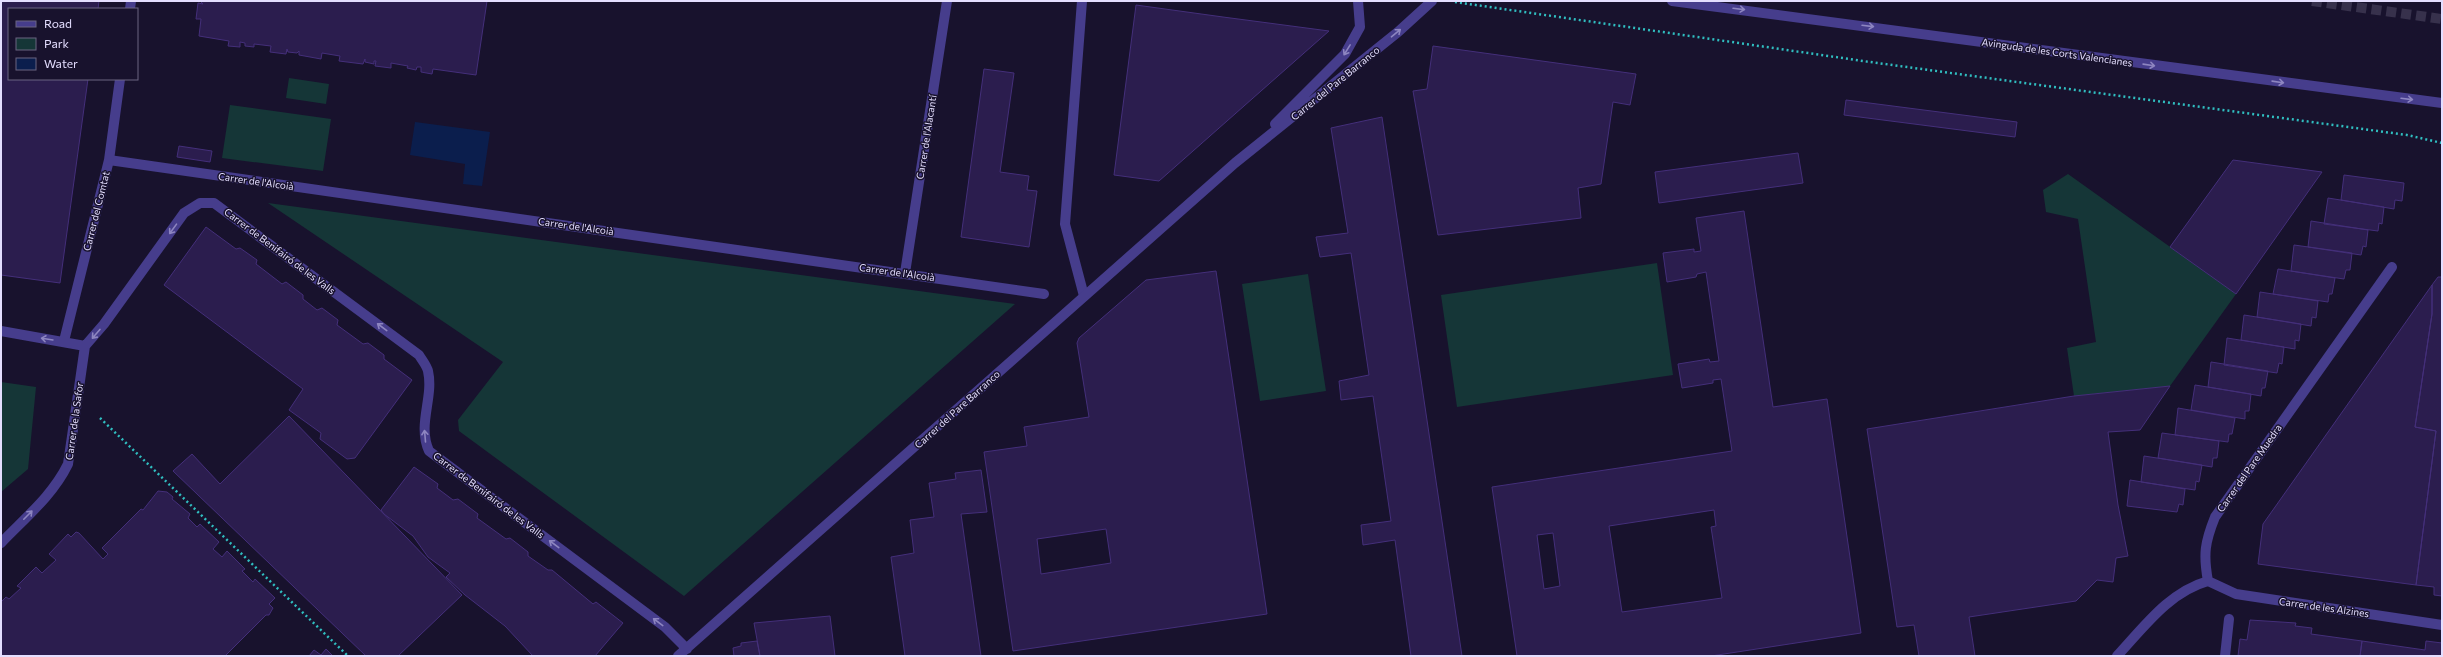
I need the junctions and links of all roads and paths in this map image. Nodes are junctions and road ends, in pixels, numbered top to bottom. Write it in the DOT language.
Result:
graph roads {
  1 [pos="948,1"];
  2 [pos="1082,1"];
  3 [pos="1358,1"];
  4 [pos="1432,1"];
  5 [pos="1450,1"];
  6 [pos="1672,1"];
  7 [pos="120,80"];
  8 [pos="2442,103"];
  9 [pos="2442,143"];
  10 [pos="109,160"];
  11 [pos="1235,163"];
  12 [pos="2392,268"];
  13 [pos="905,273"];
  14 [pos="1044,294"];
  15 [pos="1084,296"];
  16 [pos="1,331"];
  17 [pos="64,341"];
  18 [pos="86,346"];
  19 [pos="100,418"];
  20 [pos="1,543"];
  21 [pos="2208,581"];
  22 [pos="2229,619"];
  23 [pos="2442,625"];
  24 [pos="687,648"];
  25 [pos="348,656"];
  26 [pos="678,656"];
  27 [pos="2117,656"];
  28 [pos="2225,656"];
  1 -- 13 [label="street, Carrer de l'Alacantí"];
  2 -- 15 [label="street"];
  3 -- 11 [label="street, Carrer del Pare Barranco, one-way"];
  11 -- 4 [label="street, Carrer del Pare Barranco, one-way"];
  5 -- 9 [label="path"];
  6 -- 8 [label="street, Avinguda de les Corts Valencianes, one-way"];
  7 -- 10 [label="street, Carrer del Comtat"];
  10 -- 13 [label="street, Carrer de l'Alcoià"];
  10 -- 17 [label="street, Carrer del Comtat"];
  11 -- 15 [label="street, Carrer del Pare Barranco"];
  12 -- 21 [label="street, Carrer del Pare Muedra"];
  13 -- 14 [label="street, Carrer de l'Alcoià"];
  15 -- 24 [label="street, Carrer del Pare Barranco"];
  17 -- 16 [label="street, one-way"];
  17 -- 18 [label="street"];
  20 -- 18 [label="street, Carrer de la Safor, one-way"];
  24 -- 18 [label="street, Carrer de Benifairó de les Valls, one-way"];
  19 -- 25 [label="path"];
  21 -- 23 [label="street, Carrer de les Alzines"];
  21 -- 27 [label="street"];
  22 -- 28 [label="street"];
  24 -- 26 [label="street, Carrer del Pare Barranco"];
}
